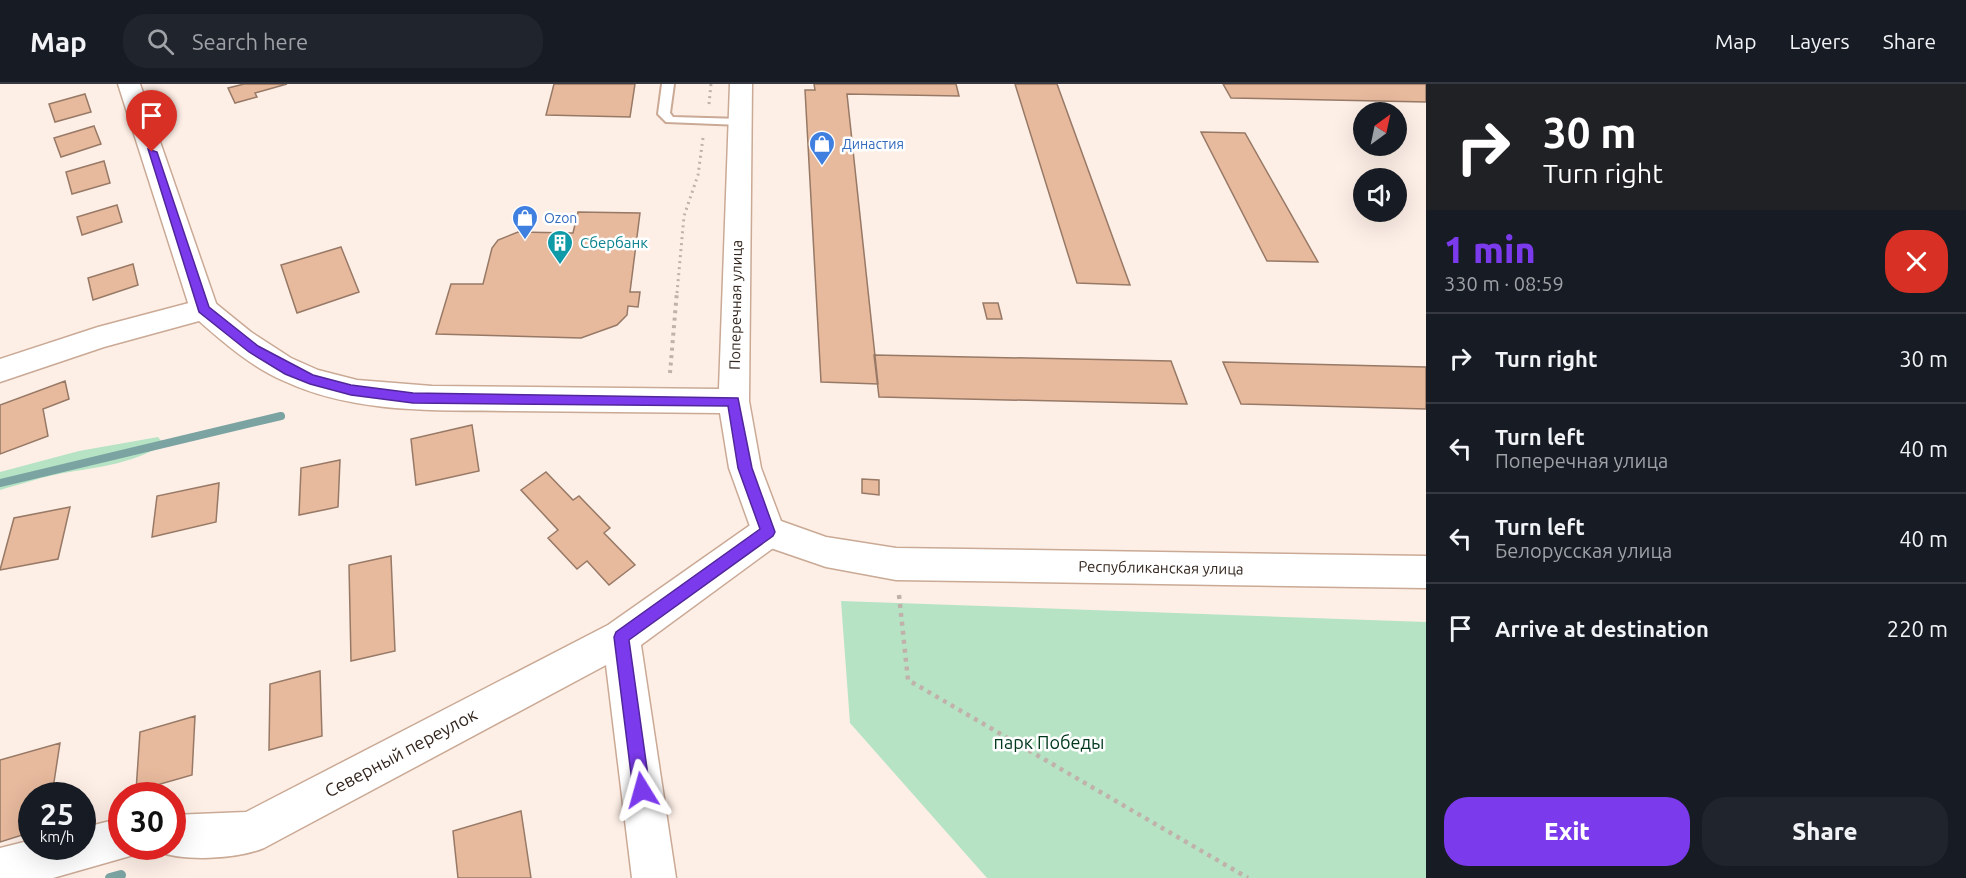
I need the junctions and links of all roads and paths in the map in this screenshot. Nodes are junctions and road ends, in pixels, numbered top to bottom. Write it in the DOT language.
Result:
graph roads {
  1 [pos="129,84"];
  2 [pos="668,84"];
  3 [pos="711,84"];
  4 [pos="741,84"];
  5 [pos="706,122"];
  6 [pos="741,122"];
  7 [pos="204,309"];
  8 [pos="0,370"];
  9 [pos="667,400"];
  10 [pos="734,401"];
  11 [pos="768,532"];
  12 [pos="896,564"];
  13 [pos="1426,572"];
  14 [pos="621,637"];
  15 [pos="186,835"];
  16 [pos="108,843"];
  17 [pos="0,870"];
  18 [pos="654,878"];
  19 [pos="1248,878"];
  1 -- 7 [label="street"];
  2 -- 5 [label="lane"];
  3 -- 5 [label="path"];
  4 -- 6 [label="street, Поперечная улица"];
  5 -- 6 [label="lane"];
  5 -- 9 [label="path"];
  6 -- 10 [label="street, Поперечная улица"];
  7 -- 8 [label="street"];
  7 -- 9 [label="street"];
  9 -- 10 [label="street"];
  10 -- 11 [label="street, Поперечная улица"];
  11 -- 12 [label="street"];
  11 -- 14 [label="street, Северный переулок"];
  12 -- 13 [label="street, Республиканская улица"];
  12 -- 19 [label="path"];
  14 -- 15 [label="street, Северный переулок"];
  14 -- 18 [label="street"];
  16 -- 17 [label="street"];
}
